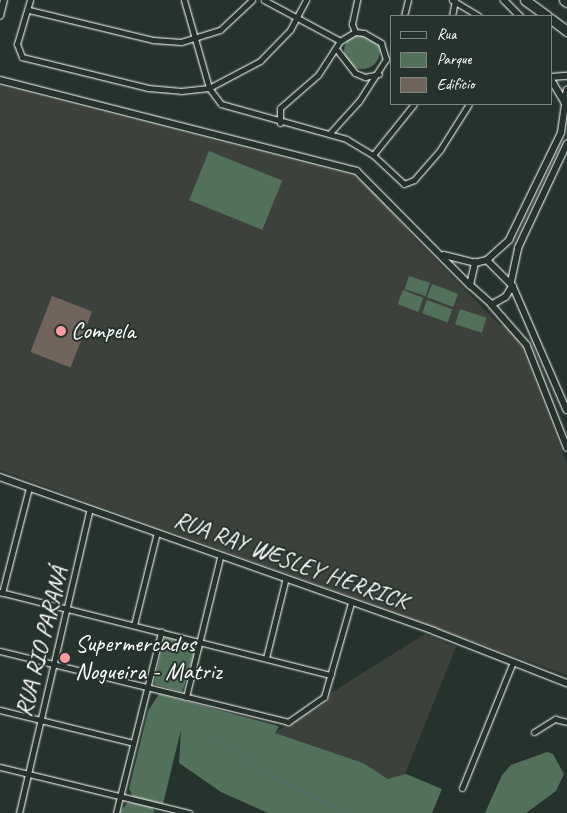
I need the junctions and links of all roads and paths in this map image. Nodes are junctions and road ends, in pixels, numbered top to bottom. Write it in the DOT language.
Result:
graph roads {
  1 [pos="4,0"];
  2 [pos="30,0"];
  3 [pos="184,0"];
  4 [pos="252,0"];
  5 [pos="264,0"];
  6 [pos="306,0"];
  7 [pos="358,0"];
  8 [pos="408,0"];
  9 [pos="504,0"];
  10 [pos="525,0"];
  11 [pos="453,1"];
  12 [pos="28,10"];
  13 [pos="404,15"];
  14 [pos="452,15"];
  15 [pos="477,15"];
  16 [pos="519,15"];
  17 [pos="547,15"];
  18 [pos="0,16"];
  19 [pos="297,19"];
  20 [pos="552,20"];
  21 [pos="567,30"];
  22 [pos="355,32"];
  23 [pos="194,40"];
  24 [pos="340,41"];
  25 [pos="389,44"];
  26 [pos="383,45"];
  27 [pos="337,50"];
  28 [pos="379,74"];
  29 [pos="567,76"];
  30 [pos="552,78"];
  31 [pos="0,80"];
  32 [pos="552,80"];
  33 [pos="209,88"];
  34 [pos="567,90"];
  35 [pos="565,104"];
  36 [pos="413,105"];
  37 [pos="468,105"];
  38 [pos="280,123"];
  39 [pos="330,133"];
  40 [pos="567,144"];
  41 [pos="373,155"];
  42 [pos="442,255"];
  43 [pos="487,260"];
  44 [pos="475,263"];
  45 [pos="512,284"];
  46 [pos="470,285"];
  47 [pos="492,305"];
  48 [pos="567,410"];
  49 [pos="567,447"];
  50 [pos="0,478"];
  51 [pos="28,488"];
  52 [pos="90,509"];
  53 [pos="157,532"];
  54 [pos="220,558"];
  55 [pos="285,581"];
  56 [pos="1,592"];
  57 [pos="351,603"];
  58 [pos="69,610"];
  59 [pos="134,625"];
  60 [pos="161,632"];
  61 [pos="201,641"];
  62 [pos="0,651"];
  63 [pos="266,658"];
  64 [pos="513,662"];
  65 [pos="56,665"];
  66 [pos="331,676"];
  67 [pos="567,683"];
  68 [pos="147,687"];
  69 [pos="186,697"];
  70 [pos="0,710"];
  71 [pos="42,720"];
  72 [pos="567,722"];
  73 [pos="534,732"];
  74 [pos="133,743"];
  75 [pos="0,767"];
  76 [pos="29,774"];
  77 [pos="462,788"];
  78 [pos="120,797"];
  79 [pos="160,806"];
  80 [pos="19,813"];
  81 [pos="116,813"];
  82 [pos="159,813"];
  83 [pos="189,813"];
  1 -- 18 [label="street"];
  2 -- 12 [label="street"];
  3 -- 23 [label="street"];
  4 -- 23 [label="street"];
  5 -- 19 [label="street"];
  6 -- 19 [label="street"];
  7 -- 22 [label="street"];
  8 -- 13 [label="street"];
  9 -- 16 [label="street"];
  10 -- 17 [label="highway"];
  11 -- 14 [label="street"];
  11 -- 15 [label="street"];
  12 -- 23 [label="street"];
  12 -- 33 [label="street"];
  19 -- 24 [label="street"];
  19 -- 33 [label="street"];
  20 -- 21 [label="highway"];
  22 -- 24 [label="street"];
  22 -- 26 [label="street"];
  23 -- 33 [label="street"];
  24 -- 27 [label="street"];
  25 -- 26 [label="street"];
  26 -- 28 [label="street"];
  27 -- 28 [label="street"];
  27 -- 38 [label="street"];
  28 -- 39 [label="street"];
  29 -- 30 [label="street"];
  31 -- 42 [label="street"];
  32 -- 35 [label="street"];
  33 -- 38 [label="street"];
  34 -- 35 [label="street"];
  35 -- 43 [label="street"];
  36 -- 41 [label="street"];
  37 -- 41 [label="street"];
  38 -- 39 [label="street"];
  39 -- 41 [label="street"];
  40 -- 45 [label="street"];
  42 -- 44 [label="street"];
  42 -- 46 [label="street"];
  43 -- 44 [label="street"];
  43 -- 45 [label="street"];
  44 -- 46 [label="street"];
  45 -- 47 [label="street"];
  45 -- 48 [label="street"];
  46 -- 47 [label="street"];
  47 -- 49 [label="street"];
  50 -- 51 [label="street, RUA RAY WESLEY HERRICK"];
  51 -- 52 [label="street, RUA RAY WESLEY HERRICK"];
  51 -- 56 [label="street"];
  52 -- 53 [label="street, RUA RAY WESLEY HERRICK"];
  52 -- 58 [label="street, RUA RIO PARANÁ"];
  53 -- 54 [label="street, RUA RAY WESLEY HERRICK"];
  53 -- 59 [label="street"];
  54 -- 55 [label="street, RUA RAY WESLEY HERRICK"];
  54 -- 61 [label="street"];
  55 -- 57 [label="street, RUA RAY WESLEY HERRICK"];
  55 -- 63 [label="street"];
  56 -- 58 [label="street"];
  57 -- 64 [label="street, RUA RAY WESLEY HERRICK"];
  57 -- 66 [label="street"];
  58 -- 59 [label="street"];
  58 -- 65 [label="street, RUA RIO PARANÁ"];
  59 -- 60 [label="street"];
  60 -- 61 [label="street"];
  60 -- 68 [label="street"];
  61 -- 63 [label="street"];
  61 -- 69 [label="street"];
  62 -- 65 [label="street"];
  63 -- 66 [label="street"];
  64 -- 67 [label="street, RUA RAY WESLEY HERRICK"];
  64 -- 77 [label="street"];
  65 -- 68 [label="street"];
  65 -- 71 [label="street, RUA RIO PARANÁ"];
  66 -- 69 [label="street"];
  68 -- 69 [label="street"];
  68 -- 74 [label="street"];
  70 -- 71 [label="street"];
  71 -- 74 [label="street"];
  71 -- 76 [label="street, RUA RIO PARANÁ"];
  72 -- 73 [label="street"];
  74 -- 78 [label="street"];
  75 -- 76 [label="street"];
  76 -- 78 [label="street"];
  76 -- 80 [label="street, RUA RIO PARANÁ"];
  78 -- 79 [label="street"];
  78 -- 81 [label="street"];
  79 -- 82 [label="street"];
  79 -- 83 [label="street"];
}
